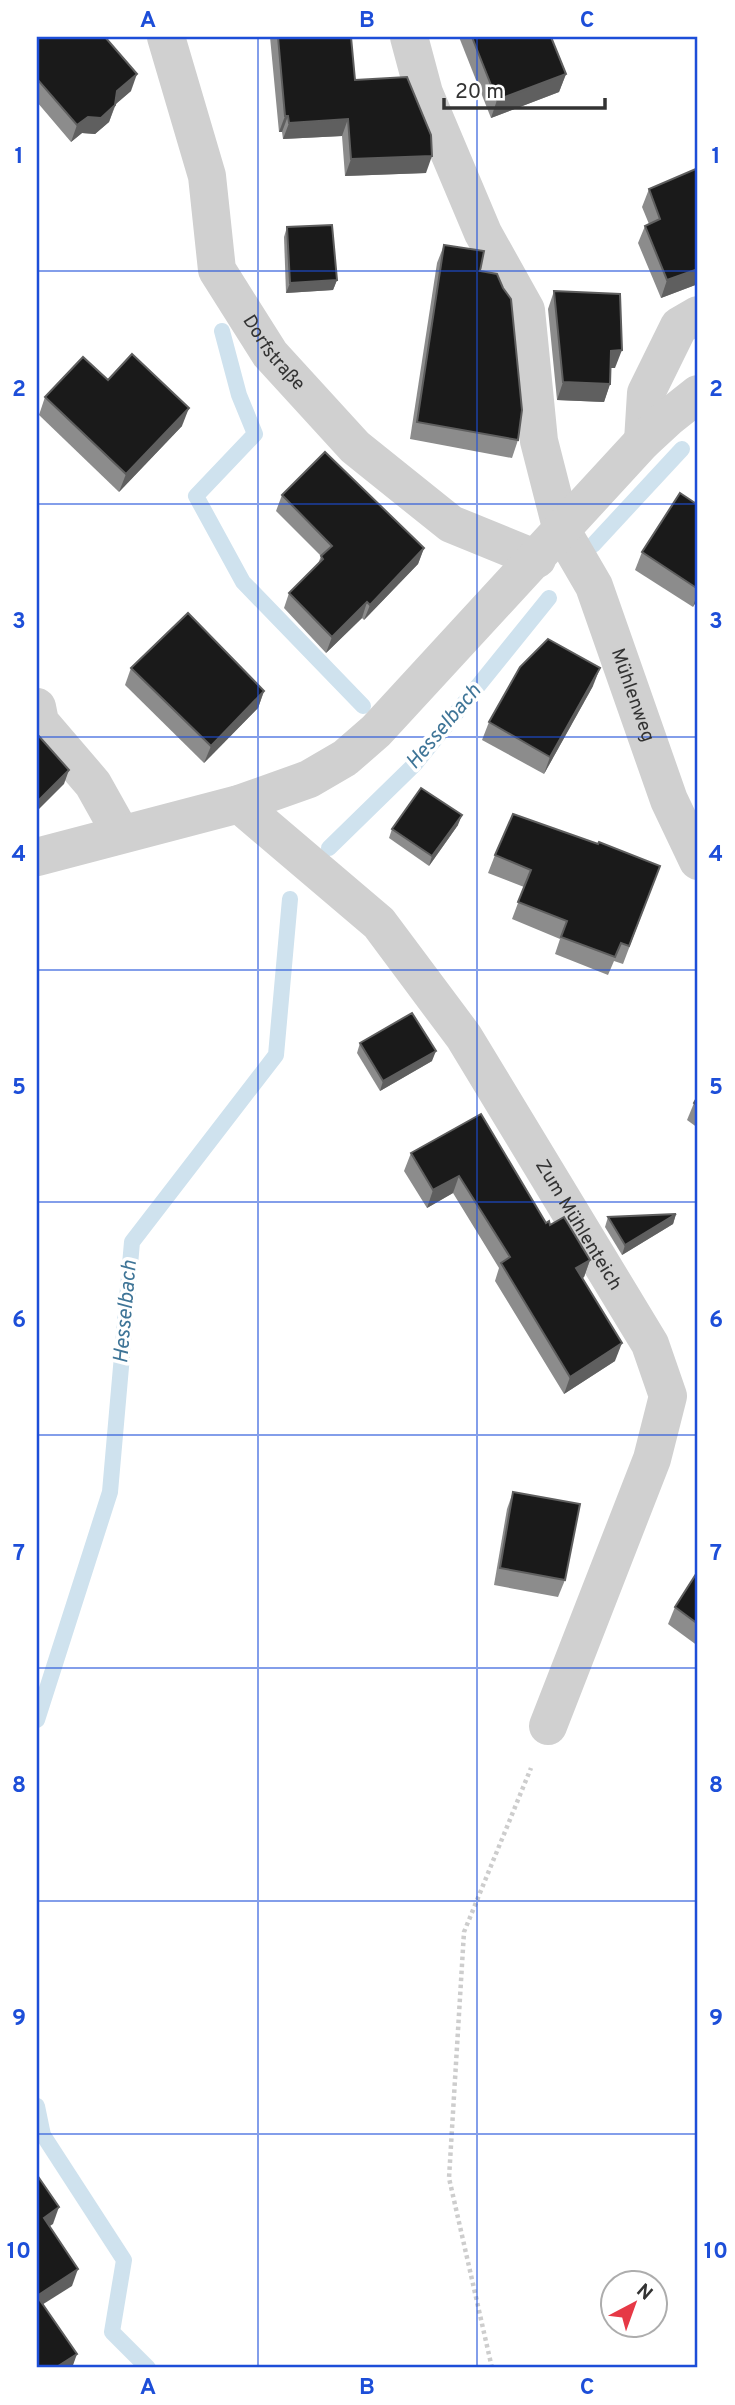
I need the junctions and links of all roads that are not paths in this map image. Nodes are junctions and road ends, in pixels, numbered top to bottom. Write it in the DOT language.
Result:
graph roads {
  1 [pos="166,37"];
  2 [pos="409,37"];
  3 [pos="698,315"];
  4 [pos="677,418"];
  5 [pos="562,531"];
  6 [pos="537,559"];
  7 [pos="37,707"];
  8 [pos="239,804"];
  9 [pos="121,834"];
  10 [pos="37,856"];
  11 [pos="698,861"];
  12 [pos="548,1726"];
  1 -- 6 [label="street, Dorfstraße"];
  2 -- 5 [label="street"];
  3 -- 4 [label="street"];
  4 -- 5 [label="street"];
  5 -- 6 [label="street"];
  5 -- 11 [label="street, Mühlenweg"];
  6 -- 8 [label="street"];
  7 -- 9 [label="street"];
  8 -- 9 [label="street"];
  8 -- 12 [label="street, Zum Mühlenteich"];
  9 -- 10 [label="street"];
}
